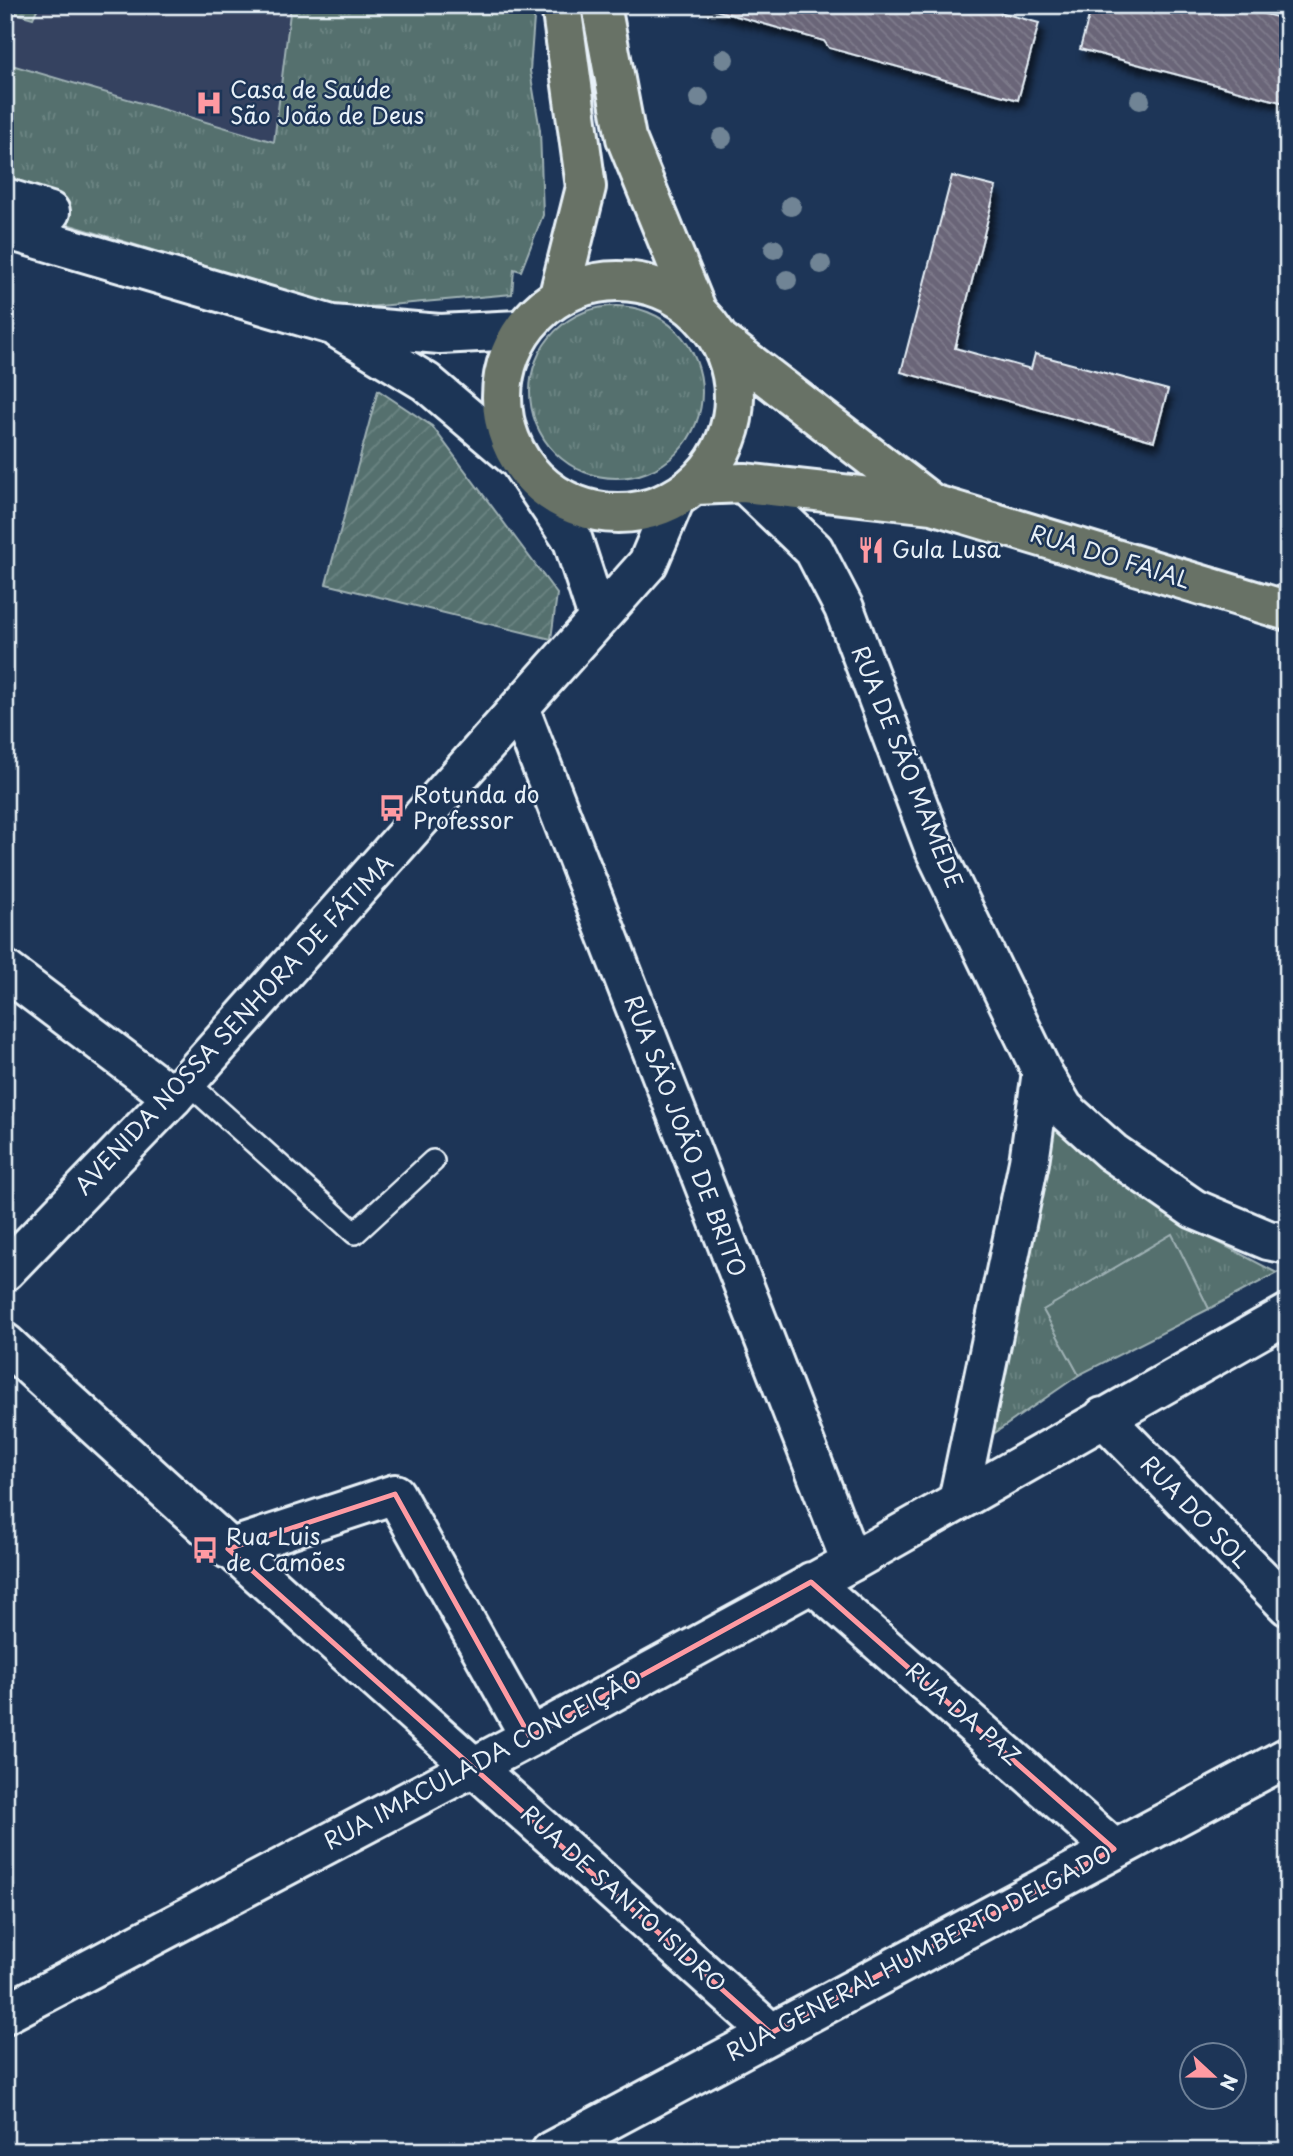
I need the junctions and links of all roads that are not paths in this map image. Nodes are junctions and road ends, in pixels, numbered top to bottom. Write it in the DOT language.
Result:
graph roads {
  1 [pos="561,5"];
  2 [pos="601,5"];
  3 [pos="5,198"];
  4 [pos="50,212"];
  5 [pos="5,229"];
  6 [pos="559,295"];
  7 [pos="696,309"];
  8 [pos="332,325"];
  9 [pos="518,330"];
  10 [pos="722,342"];
  11 [pos="519,461"];
  12 [pos="744,482"];
  13 [pos="685,492"];
  14 [pos="932,504"];
  15 [pos="1288,611"];
  16 [pos="598,618"];
  17 [pos="520,710"];
  18 [pos="5,970"];
  19 [pos="1042,1072"];
  20 [pos="180,1089"];
  21 [pos="433,1161"];
  22 [pos="1288,1244"];
  23 [pos="5,1270"];
  24 [pos="1288,1314"];
  25 [pos="5,1343"];
  26 [pos="1103,1417"];
  27 [pos="958,1501"];
  28 [pos="228,1549"];
  29 [pos="851,1562"];
  30 [pos="811,1582"];
  31 [pos="1288,1606"];
  32 [pos="530,1737"];
  33 [pos="1288,1757"];
  34 [pos="475,1766"];
  35 [pos="1114,1849"];
  36 [pos="5,2014"];
  37 [pos="771,2033"];
  38 [pos="551,2151"];
  1 -- 6 [label="main road"];
  2 -- 7 [label="main road"];
  3 -- 4 [label="street"];
  5 -- 8 [label="street"];
  6 -- 7 [label="main road"];
  6 -- 9 [label="main road"];
  7 -- 10 [label="main road"];
  8 -- 9 [label="street"];
  8 -- 11 [label="street"];
  9 -- 11 [label="main road"];
  10 -- 13 [label="main road"];
  10 -- 14 [label="main road"];
  11 -- 13 [label="main road"];
  11 -- 16 [label="street"];
  12 -- 13 [label="main road"];
  12 -- 14 [label="main road"];
  12 -- 19 [label="street, RUA DE SÃO MAMEDE"];
  13 -- 16 [label="street, AVENIDA NOSSA SENHORA DE FÁTIMA"];
  14 -- 15 [label="main road, RUA DO FAIAL"];
  16 -- 17 [label="street, AVENIDA NOSSA SENHORA DE FÁTIMA"];
  17 -- 20 [label="street, AVENIDA NOSSA SENHORA DE FÁTIMA"];
  17 -- 29 [label="street, RUA SÃO JOÃO DE BRITO"];
  18 -- 20 [label="street"];
  19 -- 22 [label="street, RUA DE SÃO MAMEDE"];
  19 -- 27 [label="street"];
  20 -- 21 [label="lane"];
  20 -- 23 [label="street, AVENIDA NOSSA SENHORA DE FÁTIMA"];
  24 -- 26 [label="street, RUA IMACULADA CONCEIÇÃO"];
  25 -- 28 [label="street, RUA DE SANTO ISIDRO"];
  26 -- 27 [label="street, RUA IMACULADA CONCEIÇÃO"];
  26 -- 31 [label="street, RUA DO SOL"];
  27 -- 29 [label="street, RUA IMACULADA CONCEIÇÃO"];
  28 -- 32 [label="street"];
  28 -- 34 [label="street, RUA DE SANTO ISIDRO"];
  29 -- 30 [label="street, RUA IMACULADA CONCEIÇÃO"];
  30 -- 32 [label="street, RUA IMACULADA CONCEIÇÃO"];
  30 -- 35 [label="street, RUA DA PAZ"];
  32 -- 34 [label="street, RUA IMACULADA CONCEIÇÃO"];
  33 -- 35 [label="street, RUA GENERAL HUMBERTO DELGADO"];
  34 -- 36 [label="street, RUA IMACULADA CONCEIÇÃO"];
  34 -- 37 [label="street, RUA DE SANTO ISIDRO"];
  35 -- 37 [label="street, RUA GENERAL HUMBERTO DELGADO"];
  37 -- 38 [label="street, RUA GENERAL HUMBERTO DELGADO"];
}
